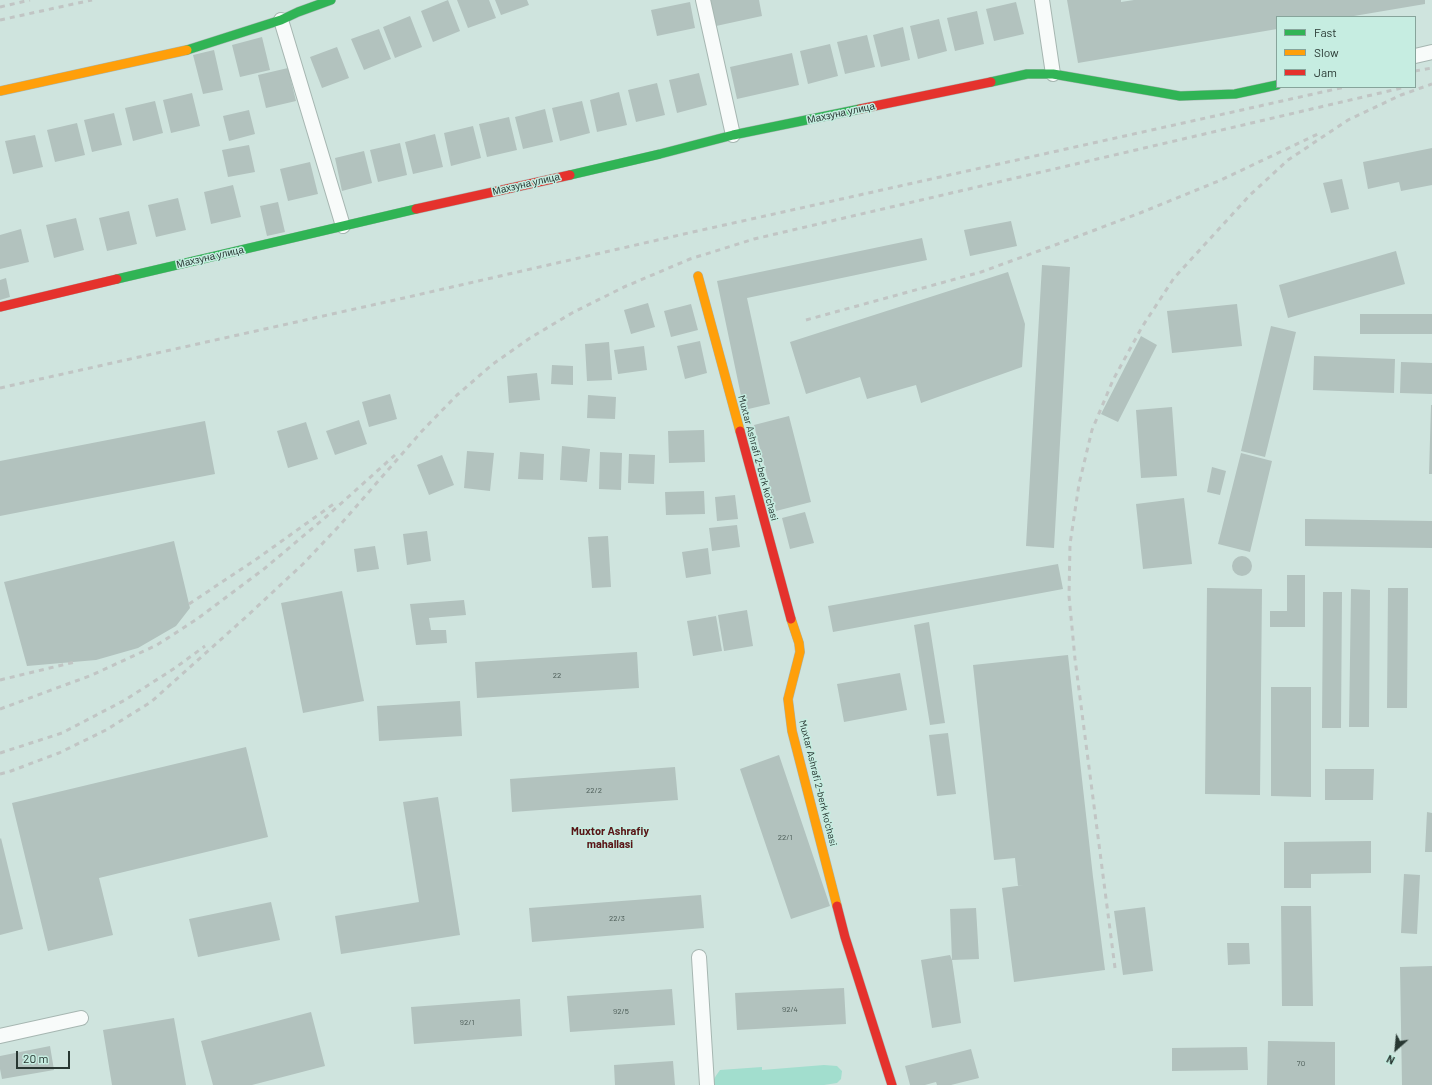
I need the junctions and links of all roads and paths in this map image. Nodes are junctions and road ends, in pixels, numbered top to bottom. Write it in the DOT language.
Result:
graph roads {
  1 [pos="331,0"];
  2 [pos="703,0"];
  3 [pos="1042,0"];
  4 [pos="281,20"];
  5 [pos="1432,52"];
  6 [pos="1416,56"];
  7 [pos="1053,74"];
  8 [pos="1276,85"];
  9 [pos="0,91"];
  10 [pos="733,135"];
  11 [pos="343,226"];
  12 [pos="698,276"];
  13 [pos="0,307"];
  14 [pos="699,957"];
  15 [pos="81,1018"];
  16 [pos="0,1036"];
  17 [pos="707,1085"];
  18 [pos="892,1085"];
  1 -- 4 [label="street"];
  2 -- 10 [label="street"];
  3 -- 7 [label="street"];
  4 -- 9 [label="street"];
  4 -- 11 [label="street"];
  5 -- 6 [label="street"];
  7 -- 8 [label="street, Махзуна улица"];
  7 -- 10 [label="street, Махзуна улица"];
  10 -- 11 [label="street, Махзуна улица"];
  11 -- 13 [label="street, Махзуна улица"];
  12 -- 18 [label="street, Muxtar Ashrafi 2-berk ko'chasi"];
  14 -- 17 [label="street"];
  15 -- 16 [label="street"];
}
